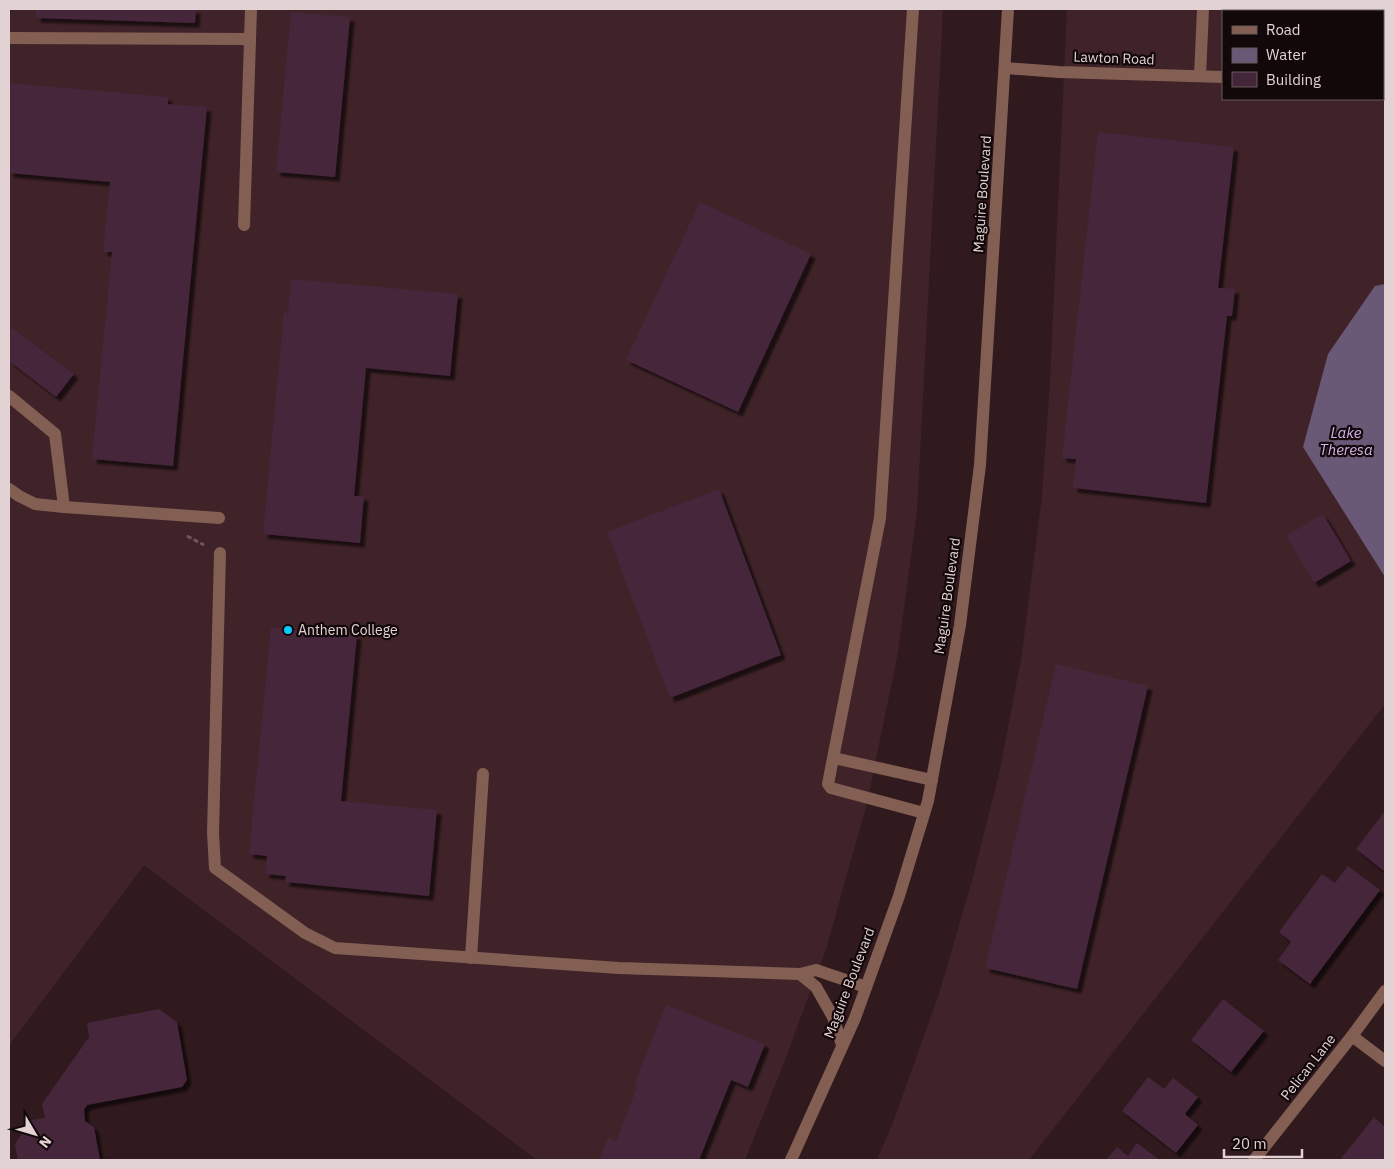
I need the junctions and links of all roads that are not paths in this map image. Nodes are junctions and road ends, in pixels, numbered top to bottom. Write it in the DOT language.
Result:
graph roads {
  1 [pos="251,9"];
  2 [pos="912,9"];
  3 [pos="1008,9"];
  4 [pos="1203,9"];
  5 [pos="9,38"];
  6 [pos="250,39"];
  7 [pos="1005,68"];
  8 [pos="1200,76"];
  9 [pos="1222,77"];
  10 [pos="244,225"];
  11 [pos="9,396"];
  12 [pos="9,489"];
  13 [pos="64,507"];
  14 [pos="219,518"];
  15 [pos="220,553"];
  16 [pos="834,758"];
  17 [pos="483,774"];
  18 [pos="932,780"];
  19 [pos="924,813"];
  20 [pos="471,958"];
  21 [pos="800,974"];
  22 [pos="866,986"];
  23 [pos="1385,991"];
  24 [pos="1352,1036"];
  25 [pos="842,1045"];
  26 [pos="1385,1061"];
  27 [pos="791,1160"];
  28 [pos="1254,1160"];
  1 -- 6 [label="street"];
  2 -- 16 [label="street"];
  3 -- 7 [label="street, Maguire Boulevard"];
  4 -- 8 [label="street"];
  5 -- 6 [label="street"];
  6 -- 10 [label="street"];
  7 -- 8 [label="street, Lawton Road"];
  7 -- 18 [label="street, Maguire Boulevard"];
  8 -- 9 [label="street, Lawton Road"];
  11 -- 13 [label="street"];
  12 -- 13 [label="street"];
  13 -- 14 [label="street"];
  15 -- 20 [label="street"];
  16 -- 18 [label="street"];
  16 -- 19 [label="street"];
  17 -- 20 [label="street"];
  18 -- 19 [label="street, Maguire Boulevard"];
  19 -- 22 [label="street, Maguire Boulevard"];
  20 -- 21 [label="street"];
  21 -- 22 [label="street"];
  21 -- 25 [label="street"];
  22 -- 25 [label="street, Maguire Boulevard"];
  23 -- 24 [label="street, Pelican Lane"];
  24 -- 26 [label="street"];
  24 -- 28 [label="street, Pelican Lane"];
  25 -- 27 [label="street, Maguire Boulevard"];
}
